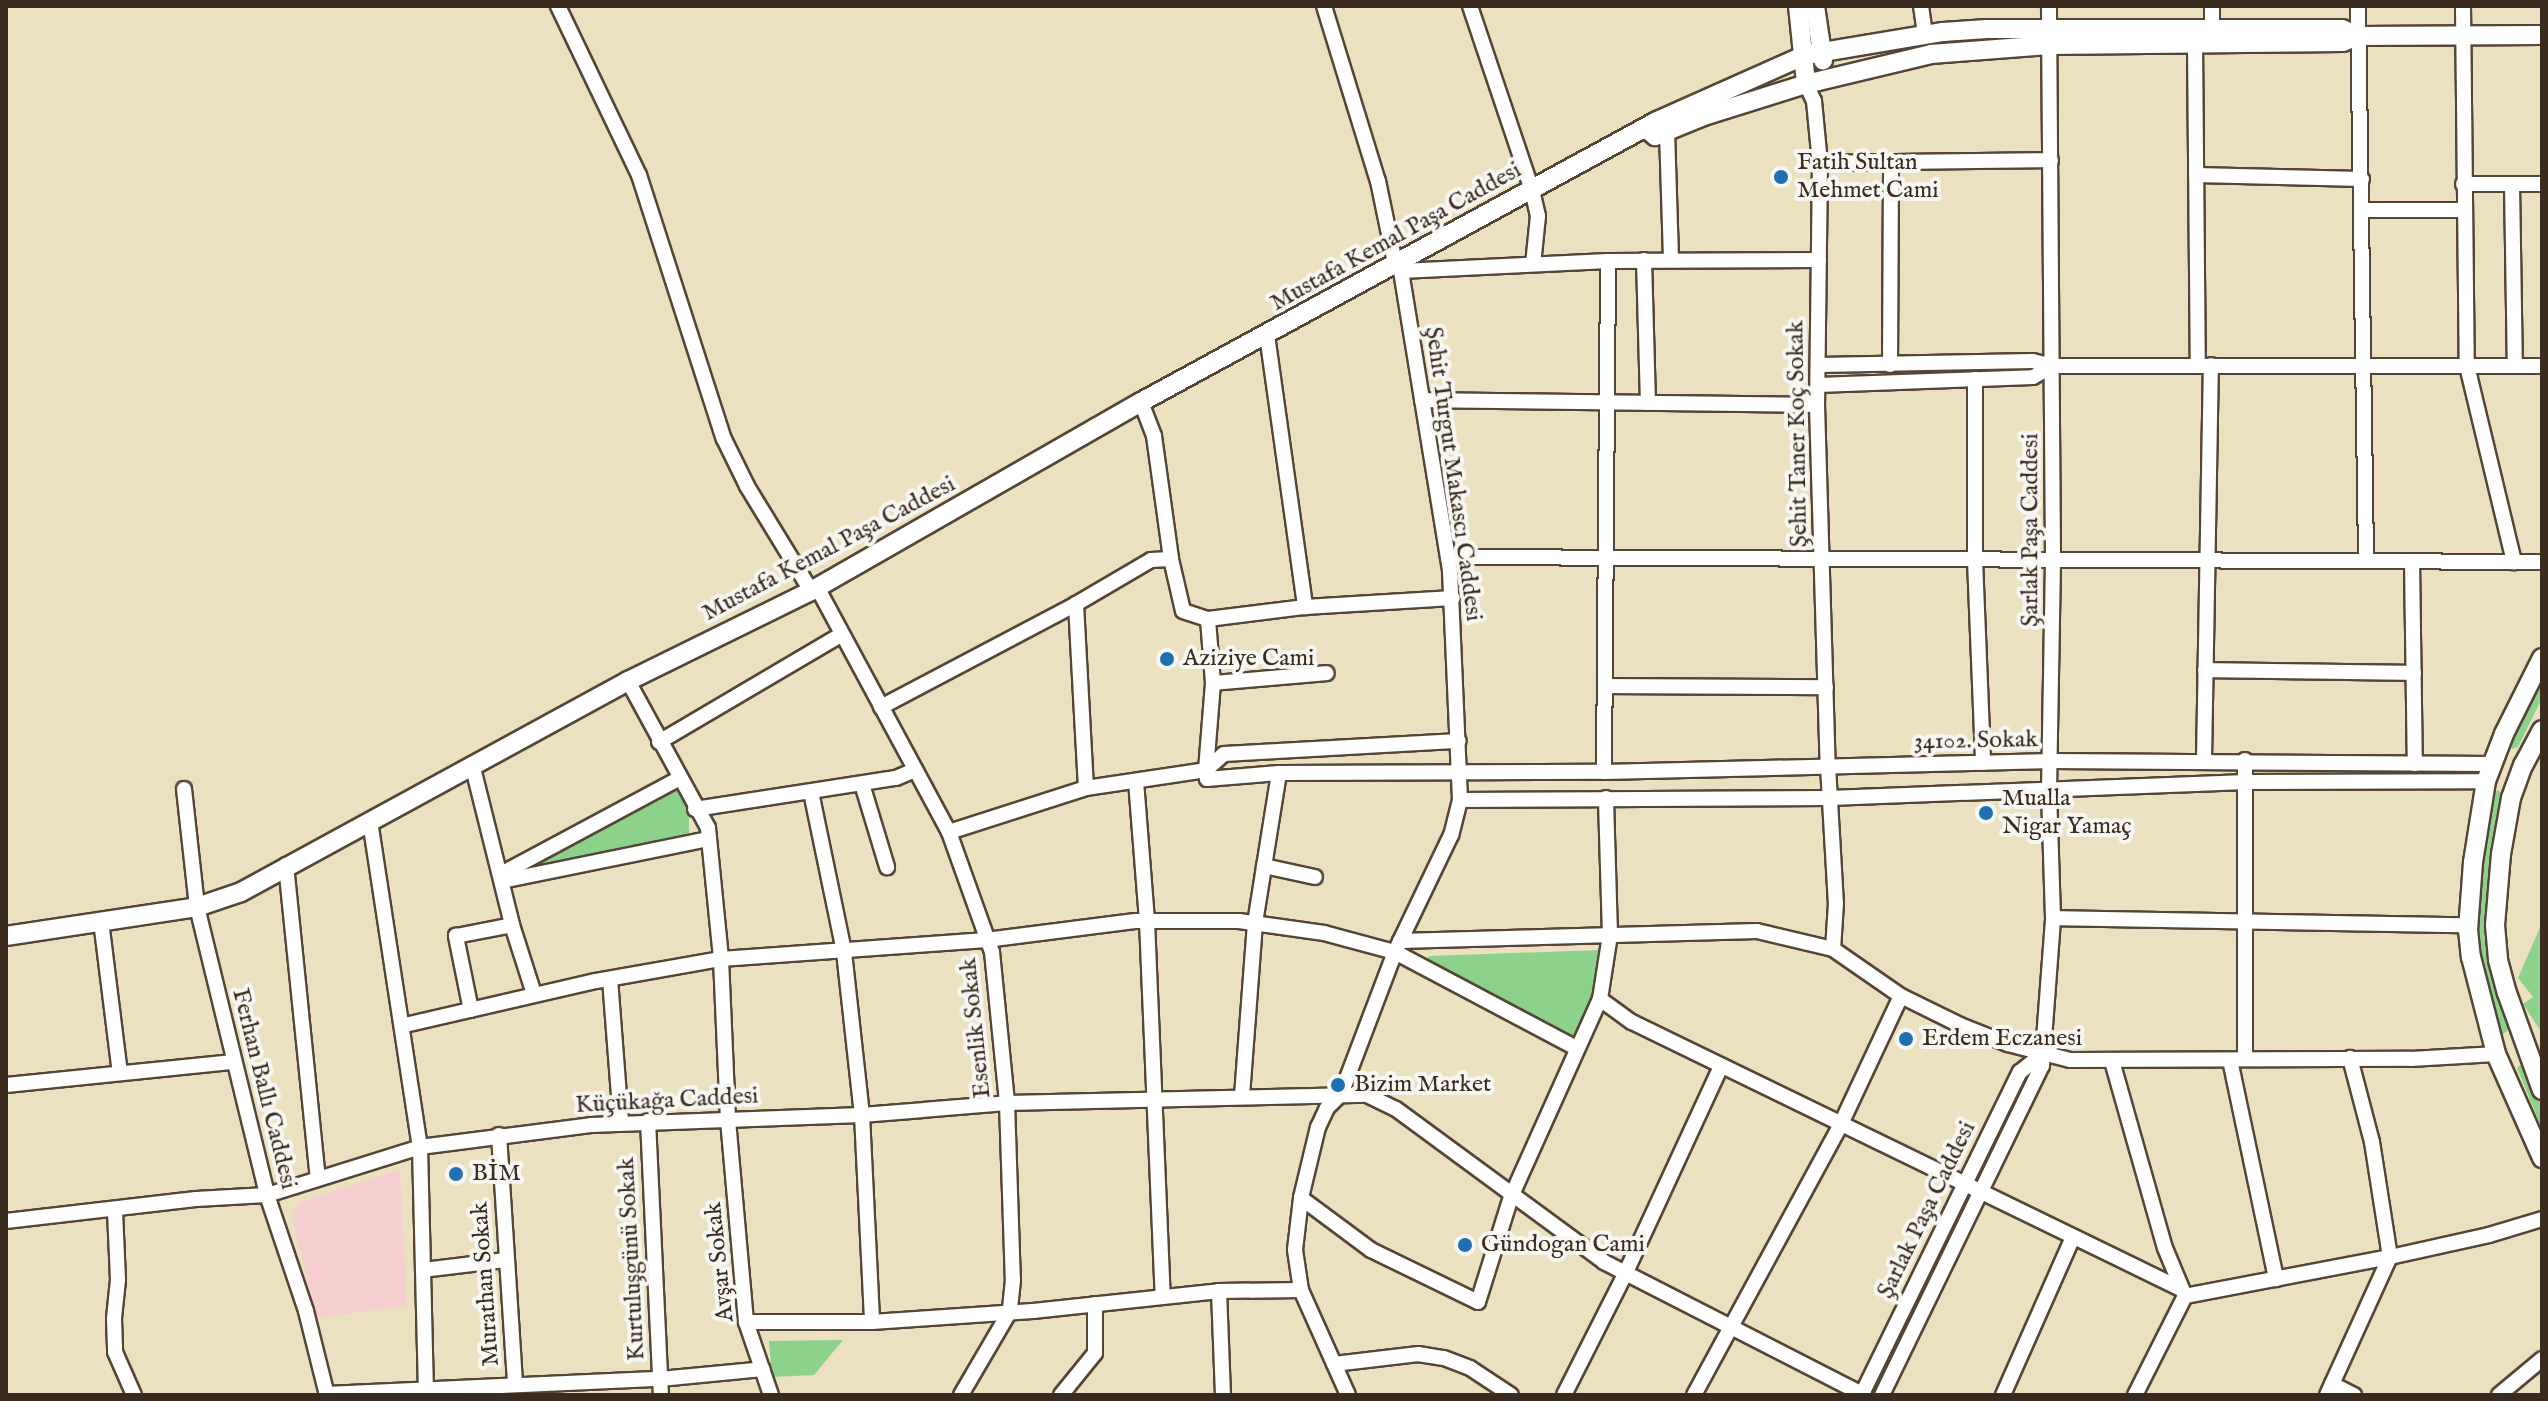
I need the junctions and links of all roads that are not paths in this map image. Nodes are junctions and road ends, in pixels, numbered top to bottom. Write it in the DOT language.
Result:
graph roads {
  1 [pos="558,6"];
  2 [pos="1324,6"];
  3 [pos="1470,6"];
  4 [pos="1798,6"];
  5 [pos="1815,6"];
  6 [pos="1921,6"];
  7 [pos="2049,6"];
  8 [pos="2212,6"];
  9 [pos="2358,6"];
  10 [pos="2463,6"];
  11 [pos="2212,28"];
  12 [pos="1925,35"];
  13 [pos="2542,35"];
  14 [pos="2358,36"];
  15 [pos="2049,37"];
  16 [pos="2463,37"];
  17 [pos="2195,43"];
  18 [pos="1813,53"];
  19 [pos="1825,79"];
  20 [pos="1806,84"];
  21 [pos="1814,101"];
  22 [pos="1647,129"];
  23 [pos="1667,131"];
  24 [pos="2051,160"];
  25 [pos="1891,162"];
  26 [pos="1820,163"];
  27 [pos="2196,175"];
  28 [pos="2362,179"];
  29 [pos="2463,184"];
  30 [pos="2512,184"];
  31 [pos="2542,184"];
  32 [pos="1532,190"];
  33 [pos="2363,210"];
  34 [pos="2463,210"];
  35 [pos="1644,260"];
  36 [pos="1671,260"];
  37 [pos="1819,260"];
  38 [pos="1608,261"];
  39 [pos="1533,264"];
  40 [pos="1398,267"];
  41 [pos="1267,335"];
  42 [pos="2364,364"];
  43 [pos="1819,365"];
  44 [pos="1890,365"];
  45 [pos="2204,365"];
  46 [pos="2053,366"];
  47 [pos="2467,366"];
  48 [pos="2515,366"];
  49 [pos="2542,366"];
  50 [pos="1975,379"];
  51 [pos="1818,385"];
  52 [pos="1422,400"];
  53 [pos="1141,402"];
  54 [pos="1608,402"];
  55 [pos="1648,403"];
  56 [pos="1817,405"];
  57 [pos="1448,557"];
  58 [pos="1605,557"];
  59 [pos="1822,558"];
  60 [pos="2053,558"];
  61 [pos="1171,559"];
  62 [pos="2207,559"];
  63 [pos="1975,560"];
  64 [pos="2366,560"];
  65 [pos="2412,561"];
  66 [pos="2514,562"];
  67 [pos="2542,562"];
  68 [pos="814,589"];
  69 [pos="1453,598"];
  70 [pos="1076,604"];
  71 [pos="1305,607"];
  72 [pos="1208,619"];
  73 [pos="842,634"];
  74 [pos="2542,658"];
  75 [pos="2205,670"];
  76 [pos="1327,673"];
  77 [pos="2414,673"];
  78 [pos="628,681"];
  79 [pos="1213,683"];
  80 [pos="1606,686"];
  81 [pos="1826,687"];
  82 [pos="881,707"];
  83 [pos="2542,730"];
  84 [pos="1459,741"];
  85 [pos="659,742"];
  86 [pos="2204,760"];
  87 [pos="2245,760"];
  88 [pos="2052,761"];
  89 [pos="2530,762"];
  90 [pos="1983,763"];
  91 [pos="472,764"];
  92 [pos="2415,764"];
  93 [pos="1828,766"];
  94 [pos="915,770"];
  95 [pos="1206,770"];
  96 [pos="1604,772"];
  97 [pos="2490,772"];
  98 [pos="1279,773"];
  99 [pos="1459,773"];
  100 [pos="680,778"];
  101 [pos="1136,781"];
  102 [pos="2247,782"];
  103 [pos="862,784"];
  104 [pos="1086,788"];
  105 [pos="184,789"];
  106 [pos="2049,791"];
  107 [pos="811,792"];
  108 [pos="1606,798"];
  109 [pos="1830,798"];
  110 [pos="1460,800"];
  111 [pos="695,809"];
  112 [pos="370,821"];
  113 [pos="949,832"];
  114 [pos="709,839"];
  115 [pos="286,865"];
  116 [pos="1264,866"];
  117 [pos="887,867"];
  118 [pos="1315,877"];
  119 [pos="501,878"];
  120 [pos="197,907"];
  121 [pos="2053,918"];
  122 [pos="101,921"];
  123 [pos="1147,921"];
  124 [pos="2245,922"];
  125 [pos="1255,923"];
  126 [pos="512,925"];
  127 [pos="2469,925"];
  128 [pos="1610,935"];
  129 [pos="6,936"];
  130 [pos="986,940"];
  131 [pos="1397,946"];
  132 [pos="1833,949"];
  133 [pos="844,952"];
  134 [pos="721,959"];
  135 [pos="610,979"];
  136 [pos="534,994"];
  137 [pos="1901,996"];
  138 [pos="1600,999"];
  139 [pos="471,1010"];
  140 [pos="405,1025"];
  141 [pos="2523,1043"];
  142 [pos="1576,1048"];
  143 [pos="2042,1054"];
  144 [pos="2496,1054"];
  145 [pos="2350,1058"];
  146 [pos="2238,1059"];
  147 [pos="2112,1061"];
  148 [pos="234,1062"];
  149 [pos="1721,1066"];
  150 [pos="120,1073"];
  151 [pos="6,1085"];
  152 [pos="2542,1090"];
  153 [pos="1341,1094"];
  154 [pos="1242,1096"];
  155 [pos="1155,1100"];
  156 [pos="1007,1103"];
  157 [pos="862,1115"];
  158 [pos="728,1120"];
  159 [pos="648,1121"];
  160 [pos="621,1122"];
  161 [pos="1841,1124"];
  162 [pos="499,1135"];
  163 [pos="420,1147"];
  164 [pos="2542,1158"];
  165 [pos="318,1178"];
  166 [pos="1964,1183"];
  167 [pos="1980,1192"];
  168 [pos="267,1195"];
  169 [pos="1511,1197"];
  170 [pos="1301,1198"];
  171 [pos="115,1211"];
  172 [pos="2542,1219"];
  173 [pos="6,1221"];
  174 [pos="2073,1237"];
  175 [pos="2390,1257"];
  176 [pos="506,1260"];
  177 [pos="423,1270"];
  178 [pos="1626,1272"];
  179 [pos="2276,1279"];
  180 [pos="1301,1290"];
  181 [pos="1219,1291"];
  182 [pos="2182,1292"];
  183 [pos="1163,1297"];
  184 [pos="1095,1304"];
  185 [pos="1010,1311"];
  186 [pos="746,1322"];
  187 [pos="872,1322"];
  188 [pos="1730,1328"];
  189 [pos="2542,1359"];
  190 [pos="1334,1364"];
  191 [pos="763,1369"];
  192 [pos="660,1379"];
  193 [pos="515,1383"];
  194 [pos="426,1388"];
  195 [pos="2329,1390"];
  196 [pos="327,1394"];
  197 [pos="1859,1394"];
  198 [pos="134,1395"];
  199 [pos="661,1395"];
  200 [pos="771,1395"];
  201 [pos="961,1395"];
  202 [pos="1061,1395"];
  203 [pos="1223,1395"];
  204 [pos="1348,1395"];
  205 [pos="1511,1395"];
  206 [pos="1564,1395"];
  207 [pos="1694,1395"];
  208 [pos="1882,1395"];
  209 [pos="2003,1395"];
  210 [pos="2135,1395"];
  211 [pos="2354,1395"];
  212 [pos="2499,1395"];
  1 -- 68 [label="street, Esenlik Sokak"];
  2 -- 40 [label="street, Şehit Turgut Makascı Caddesi"];
  3 -- 32 [label="street"];
  4 -- 18 [label="main road"];
  5 -- 18 [label="main road"];
  6 -- 12 [label="street"];
  7 -- 15 [label="street, Şarlak Paşa Caddesi"];
  8 -- 11 [label="street"];
  9 -- 14 [label="street"];
  10 -- 16 [label="street"];
  11 -- 14 [label="main road, Mustafa Kemal Paşa Caddesi"];
  11 -- 15 [label="main road, Mustafa Kemal Paşa Caddesi"];
  12 -- 15 [label="main road, Mustafa Kemal Paşa Caddesi"];
  12 -- 18 [label="main road, Mustafa Kemal Paşa Caddesi"];
  13 -- 16 [label="main road, Mustafa Kemal Paşa Caddesi"];
  14 -- 16 [label="main road, Mustafa Kemal Paşa Caddesi"];
  14 -- 17 [label="main road, Mustafa Kemal Paşa Caddesi"];
  14 -- 28 [label="street"];
  15 -- 17 [label="main road, Mustafa Kemal Paşa Caddesi"];
  15 -- 19 [label="main road, Mustafa Kemal Paşa Caddesi"];
  15 -- 24 [label="street, Şarlak Paşa Caddesi"];
  16 -- 29 [label="street"];
  17 -- 27 [label="street"];
  18 -- 19 [label="main road"];
  18 -- 20 [label="main road"];
  18 -- 22 [label="main road, Mustafa Kemal Paşa Caddesi"];
  19 -- 20 [label="main road, Mustafa Kemal Paşa Caddesi"];
  19 -- 21 [label="street"];
  20 -- 21 [label="street, Şehit Taner Koç Sokak"];
  20 -- 23 [label="main road, Mustafa Kemal Paşa Caddesi"];
  21 -- 26 [label="street, Şehit Taner Koç Sokak"];
  22 -- 23 [label="main road, Mustafa Kemal Paşa Caddesi"];
  22 -- 32 [label="main road, Mustafa Kemal Paşa Caddesi"];
  23 -- 36 [label="street"];
  24 -- 25 [label="street"];
  24 -- 46 [label="street, Şarlak Paşa Caddesi"];
  25 -- 26 [label="street"];
  25 -- 44 [label="street"];
  26 -- 37 [label="street, Şehit Taner Koç Sokak"];
  27 -- 28 [label="street"];
  27 -- 45 [label="street"];
  28 -- 33 [label="street"];
  29 -- 30 [label="street"];
  29 -- 34 [label="street"];
  30 -- 31 [label="street"];
  30 -- 48 [label="street"];
  32 -- 39 [label="street"];
  32 -- 40 [label="main road, Mustafa Kemal Paşa Caddesi"];
  33 -- 34 [label="street"];
  33 -- 42 [label="street"];
  34 -- 47 [label="street"];
  35 -- 36 [label="street"];
  35 -- 38 [label="street"];
  35 -- 55 [label="street"];
  36 -- 37 [label="street"];
  37 -- 43 [label="street, Şehit Taner Koç Sokak"];
  38 -- 39 [label="street"];
  38 -- 54 [label="street"];
  39 -- 40 [label="street"];
  40 -- 41 [label="main road, Mustafa Kemal Paşa Caddesi"];
  40 -- 52 [label="street, Şehit Turgut Makascı Caddesi"];
  41 -- 53 [label="main road, Mustafa Kemal Paşa Caddesi"];
  41 -- 71 [label="street"];
  42 -- 45 [label="street"];
  42 -- 47 [label="street"];
  42 -- 64 [label="street"];
  43 -- 44 [label="street"];
  43 -- 51 [label="street, Şehit Taner Koç Sokak"];
  44 -- 46 [label="street"];
  45 -- 46 [label="street"];
  45 -- 62 [label="street"];
  46 -- 50 [label="street"];
  46 -- 60 [label="street, Şarlak Paşa Caddesi"];
  47 -- 48 [label="street"];
  47 -- 66 [label="street"];
  48 -- 49 [label="street"];
  50 -- 51 [label="street"];
  50 -- 63 [label="street"];
  51 -- 56 [label="street, Şehit Taner Koç Sokak"];
  52 -- 54 [label="street"];
  52 -- 57 [label="street, Şehit Turgut Makascı Caddesi"];
  53 -- 61 [label="street"];
  53 -- 68 [label="main road, Mustafa Kemal Paşa Caddesi"];
  54 -- 55 [label="street"];
  54 -- 58 [label="street"];
  55 -- 56 [label="street"];
  56 -- 59 [label="street, Şehit Taner Koç Sokak"];
  57 -- 58 [label="street"];
  57 -- 69 [label="street, Şehit Turgut Makascı Caddesi"];
  58 -- 59 [label="street"];
  58 -- 80 [label="street"];
  59 -- 63 [label="street"];
  59 -- 81 [label="street, Şehit Taner Koç Sokak"];
  60 -- 62 [label="street"];
  60 -- 63 [label="street"];
  60 -- 88 [label="street, Şarlak Paşa Caddesi"];
  61 -- 70 [label="street"];
  61 -- 72 [label="street"];
  62 -- 64 [label="street"];
  62 -- 75 [label="street"];
  63 -- 90 [label="street"];
  64 -- 65 [label="street"];
  65 -- 66 [label="street"];
  65 -- 77 [label="street"];
  66 -- 67 [label="street"];
  68 -- 73 [label="street, Esenlik Sokak"];
  68 -- 78 [label="main road, Mustafa Kemal Paşa Caddesi"];
  69 -- 71 [label="street"];
  69 -- 84 [label="street, Şehit Turgut Makascı Caddesi"];
  70 -- 82 [label="street"];
  70 -- 104 [label="street"];
  71 -- 72 [label="street"];
  72 -- 79 [label="street"];
  73 -- 82 [label="street, Esenlik Sokak"];
  73 -- 85 [label="street"];
  74 -- 97 [label="main road"];
  75 -- 77 [label="street"];
  75 -- 86 [label="street"];
  76 -- 79 [label="street"];
  77 -- 92 [label="street"];
  78 -- 85 [label="street, Avşar Sokak"];
  78 -- 91 [label="main road, Mustafa Kemal Paşa Caddesi"];
  79 -- 95 [label="street"];
  80 -- 81 [label="street"];
  80 -- 96 [label="street"];
  81 -- 93 [label="street, Şehit Taner Koç Sokak"];
  82 -- 94 [label="street, Esenlik Sokak"];
  83 -- 89 [label="main road"];
  84 -- 95 [label="street"];
  84 -- 99 [label="street, Şehit Turgut Makascı Caddesi"];
  85 -- 100 [label="street, Avşar Sokak"];
  86 -- 87 [label="street, 34102. Sokak"];
  86 -- 88 [label="street, 34102. Sokak"];
  87 -- 92 [label="street, 34102. Sokak"];
  87 -- 102 [label="street"];
  88 -- 90 [label="street, 34102. Sokak"];
  88 -- 106 [label="street, Şarlak Paşa Caddesi"];
  89 -- 97 [label="main road"];
  89 -- 141 [label="main road"];
  90 -- 93 [label="street, 34102. Sokak"];
  91 -- 112 [label="main road, Mustafa Kemal Paşa Caddesi"];
  91 -- 119 [label="street"];
  92 -- 97 [label="street, 34102. Sokak"];
  93 -- 96 [label="street, 34102. Sokak"];
  93 -- 109 [label="street, Şehit Taner Koç Sokak"];
  94 -- 103 [label="street"];
  94 -- 113 [label="street, Esenlik Sokak"];
  95 -- 98 [label="street, 34102. Sokak"];
  95 -- 101 [label="street"];
  96 -- 99 [label="street, 34102. Sokak"];
  97 -- 102 [label="street"];
  97 -- 127 [label="main road"];
  98 -- 99 [label="street, 34102. Sokak"];
  98 -- 116 [label="street"];
  99 -- 110 [label="street, Şehit Turgut Makascı Caddesi"];
  100 -- 111 [label="street, Avşar Sokak"];
  100 -- 119 [label="street"];
  101 -- 104 [label="street"];
  101 -- 123 [label="street"];
  102 -- 106 [label="street"];
  102 -- 124 [label="street"];
  103 -- 107 [label="street"];
  103 -- 117 [label="street"];
  104 -- 113 [label="street"];
  105 -- 120 [label="street, Ferhan Ballı Caddesi"];
  106 -- 109 [label="street"];
  106 -- 121 [label="street, Şarlak Paşa Caddesi"];
  107 -- 111 [label="street"];
  107 -- 133 [label="street"];
  108 -- 109 [label="street"];
  108 -- 110 [label="street"];
  108 -- 128 [label="street"];
  109 -- 132 [label="street, Şehit Taner Koç Sokak"];
  110 -- 131 [label="street, Şehit Turgut Makascı Caddesi"];
  111 -- 114 [label="street, Avşar Sokak"];
  112 -- 115 [label="main road, Mustafa Kemal Paşa Caddesi"];
  112 -- 140 [label="street"];
  113 -- 130 [label="street, Esenlik Sokak"];
  114 -- 119 [label="street"];
  114 -- 134 [label="street, Avşar Sokak"];
  115 -- 120 [label="main road, Mustafa Kemal Paşa Caddesi"];
  115 -- 165 [label="street"];
  116 -- 118 [label="street"];
  116 -- 125 [label="street"];
  119 -- 126 [label="street"];
  120 -- 122 [label="main road, Mustafa Kemal Paşa Caddesi"];
  120 -- 148 [label="street, Ferhan Ballı Caddesi"];
  121 -- 124 [label="street"];
  121 -- 143 [label="street, Şarlak Paşa Caddesi"];
  122 -- 129 [label="main road, Mustafa Kemal Paşa Caddesi"];
  122 -- 150 [label="street"];
  123 -- 125 [label="street"];
  123 -- 130 [label="street"];
  123 -- 155 [label="street"];
  124 -- 127 [label="street"];
  124 -- 146 [label="street"];
  125 -- 131 [label="street"];
  125 -- 154 [label="street"];
  126 -- 136 [label="street"];
  126 -- 139 [label="street"];
  127 -- 144 [label="main road"];
  128 -- 131 [label="street"];
  128 -- 132 [label="street"];
  128 -- 138 [label="street"];
  130 -- 133 [label="street"];
  130 -- 156 [label="street, Esenlik Sokak"];
  131 -- 142 [label="street"];
  131 -- 153 [label="street, Şehit Turgut Makascı Caddesi"];
  132 -- 137 [label="street"];
  133 -- 134 [label="street"];
  133 -- 157 [label="street"];
  134 -- 135 [label="street"];
  134 -- 158 [label="street, Avşar Sokak"];
  135 -- 136 [label="street"];
  135 -- 160 [label="street"];
  136 -- 139 [label="street"];
  137 -- 143 [label="street"];
  137 -- 161 [label="street"];
  138 -- 142 [label="street"];
  138 -- 149 [label="street"];
  139 -- 140 [label="street"];
  140 -- 163 [label="street"];
  141 -- 144 [label="main road"];
  141 -- 152 [label="main road"];
  142 -- 169 [label="street"];
  143 -- 147 [label="street"];
  143 -- 166 [label="street, Şarlak Paşa Caddesi"];
  143 -- 167 [label="street, Şarlak Paşa Caddesi"];
  144 -- 145 [label="street"];
  144 -- 164 [label="main road"];
  145 -- 146 [label="street"];
  145 -- 175 [label="street"];
  146 -- 147 [label="street"];
  146 -- 179 [label="street"];
  147 -- 182 [label="street"];
  148 -- 150 [label="street"];
  148 -- 168 [label="street, Ferhan Ballı Caddesi"];
  149 -- 161 [label="street"];
  149 -- 178 [label="street"];
  150 -- 151 [label="street"];
  153 -- 154 [label="street, Küçükağa Caddesi"];
  153 -- 169 [label="street, Küçükağa Caddesi"];
  153 -- 170 [label="street, Şehit Turgut Makascı Caddesi"];
  154 -- 155 [label="street, Küçükağa Caddesi"];
  155 -- 156 [label="street, Küçükağa Caddesi"];
  155 -- 183 [label="street"];
  156 -- 157 [label="street, Küçükağa Caddesi"];
  156 -- 185 [label="street, Esenlik Sokak"];
  157 -- 158 [label="street, Küçükağa Caddesi"];
  157 -- 187 [label="street"];
  158 -- 159 [label="street, Küçükağa Caddesi"];
  158 -- 186 [label="street, Avşar Sokak"];
  159 -- 160 [label="street, Küçükağa Caddesi"];
  159 -- 192 [label="street, Kurtuluşgünü Sokak"];
  160 -- 162 [label="street, Küçükağa Caddesi"];
  161 -- 166 [label="street"];
  161 -- 188 [label="street"];
  162 -- 163 [label="street, Küçükağa Caddesi"];
  162 -- 176 [label="street, Murathan Sokak"];
  163 -- 165 [label="street, Küçükağa Caddesi"];
  163 -- 177 [label="street"];
  165 -- 168 [label="street, Küçükağa Caddesi"];
  166 -- 167 [label="street"];
  166 -- 197 [label="street, Şarlak Paşa Caddesi"];
  167 -- 174 [label="street"];
  167 -- 208 [label="street, Şarlak Paşa Caddesi"];
  168 -- 171 [label="street, Küçükağa Caddesi"];
  168 -- 196 [label="street, Ferhan Ballı Caddesi"];
  169 -- 170 [label="street"];
  169 -- 178 [label="street, Küçükağa Caddesi"];
  170 -- 180 [label="street, Şehit Turgut Makascı Caddesi"];
  171 -- 173 [label="street, Küçükağa Caddesi"];
  171 -- 198 [label="street"];
  172 -- 175 [label="street"];
  174 -- 182 [label="street"];
  174 -- 209 [label="street"];
  175 -- 179 [label="street"];
  175 -- 195 [label="street"];
  176 -- 177 [label="street"];
  176 -- 193 [label="street, Murathan Sokak"];
  177 -- 194 [label="street"];
  178 -- 188 [label="street, Küçükağa Caddesi"];
  178 -- 206 [label="street"];
  179 -- 182 [label="street"];
  180 -- 181 [label="street"];
  180 -- 190 [label="street, Şehit Turgut Makascı Caddesi"];
  181 -- 183 [label="street"];
  181 -- 203 [label="street"];
  182 -- 210 [label="street"];
  183 -- 184 [label="street"];
  184 -- 185 [label="street"];
  184 -- 202 [label="street"];
  185 -- 187 [label="street"];
  185 -- 201 [label="street, Esenlik Sokak"];
  186 -- 187 [label="street"];
  186 -- 191 [label="street, Avşar Sokak"];
  188 -- 197 [label="street, Küçükağa Caddesi"];
  188 -- 207 [label="street"];
  189 -- 212 [label="street"];
  190 -- 204 [label="street, Şehit Turgut Makascı Caddesi"];
  190 -- 205 [label="street"];
  191 -- 192 [label="street"];
  191 -- 200 [label="street, Avşar Sokak"];
  192 -- 193 [label="street"];
  192 -- 199 [label="street, Kurtuluşgünü Sokak"];
  193 -- 194 [label="street"];
  194 -- 196 [label="street"];
  195 -- 211 [label="street"];
}
